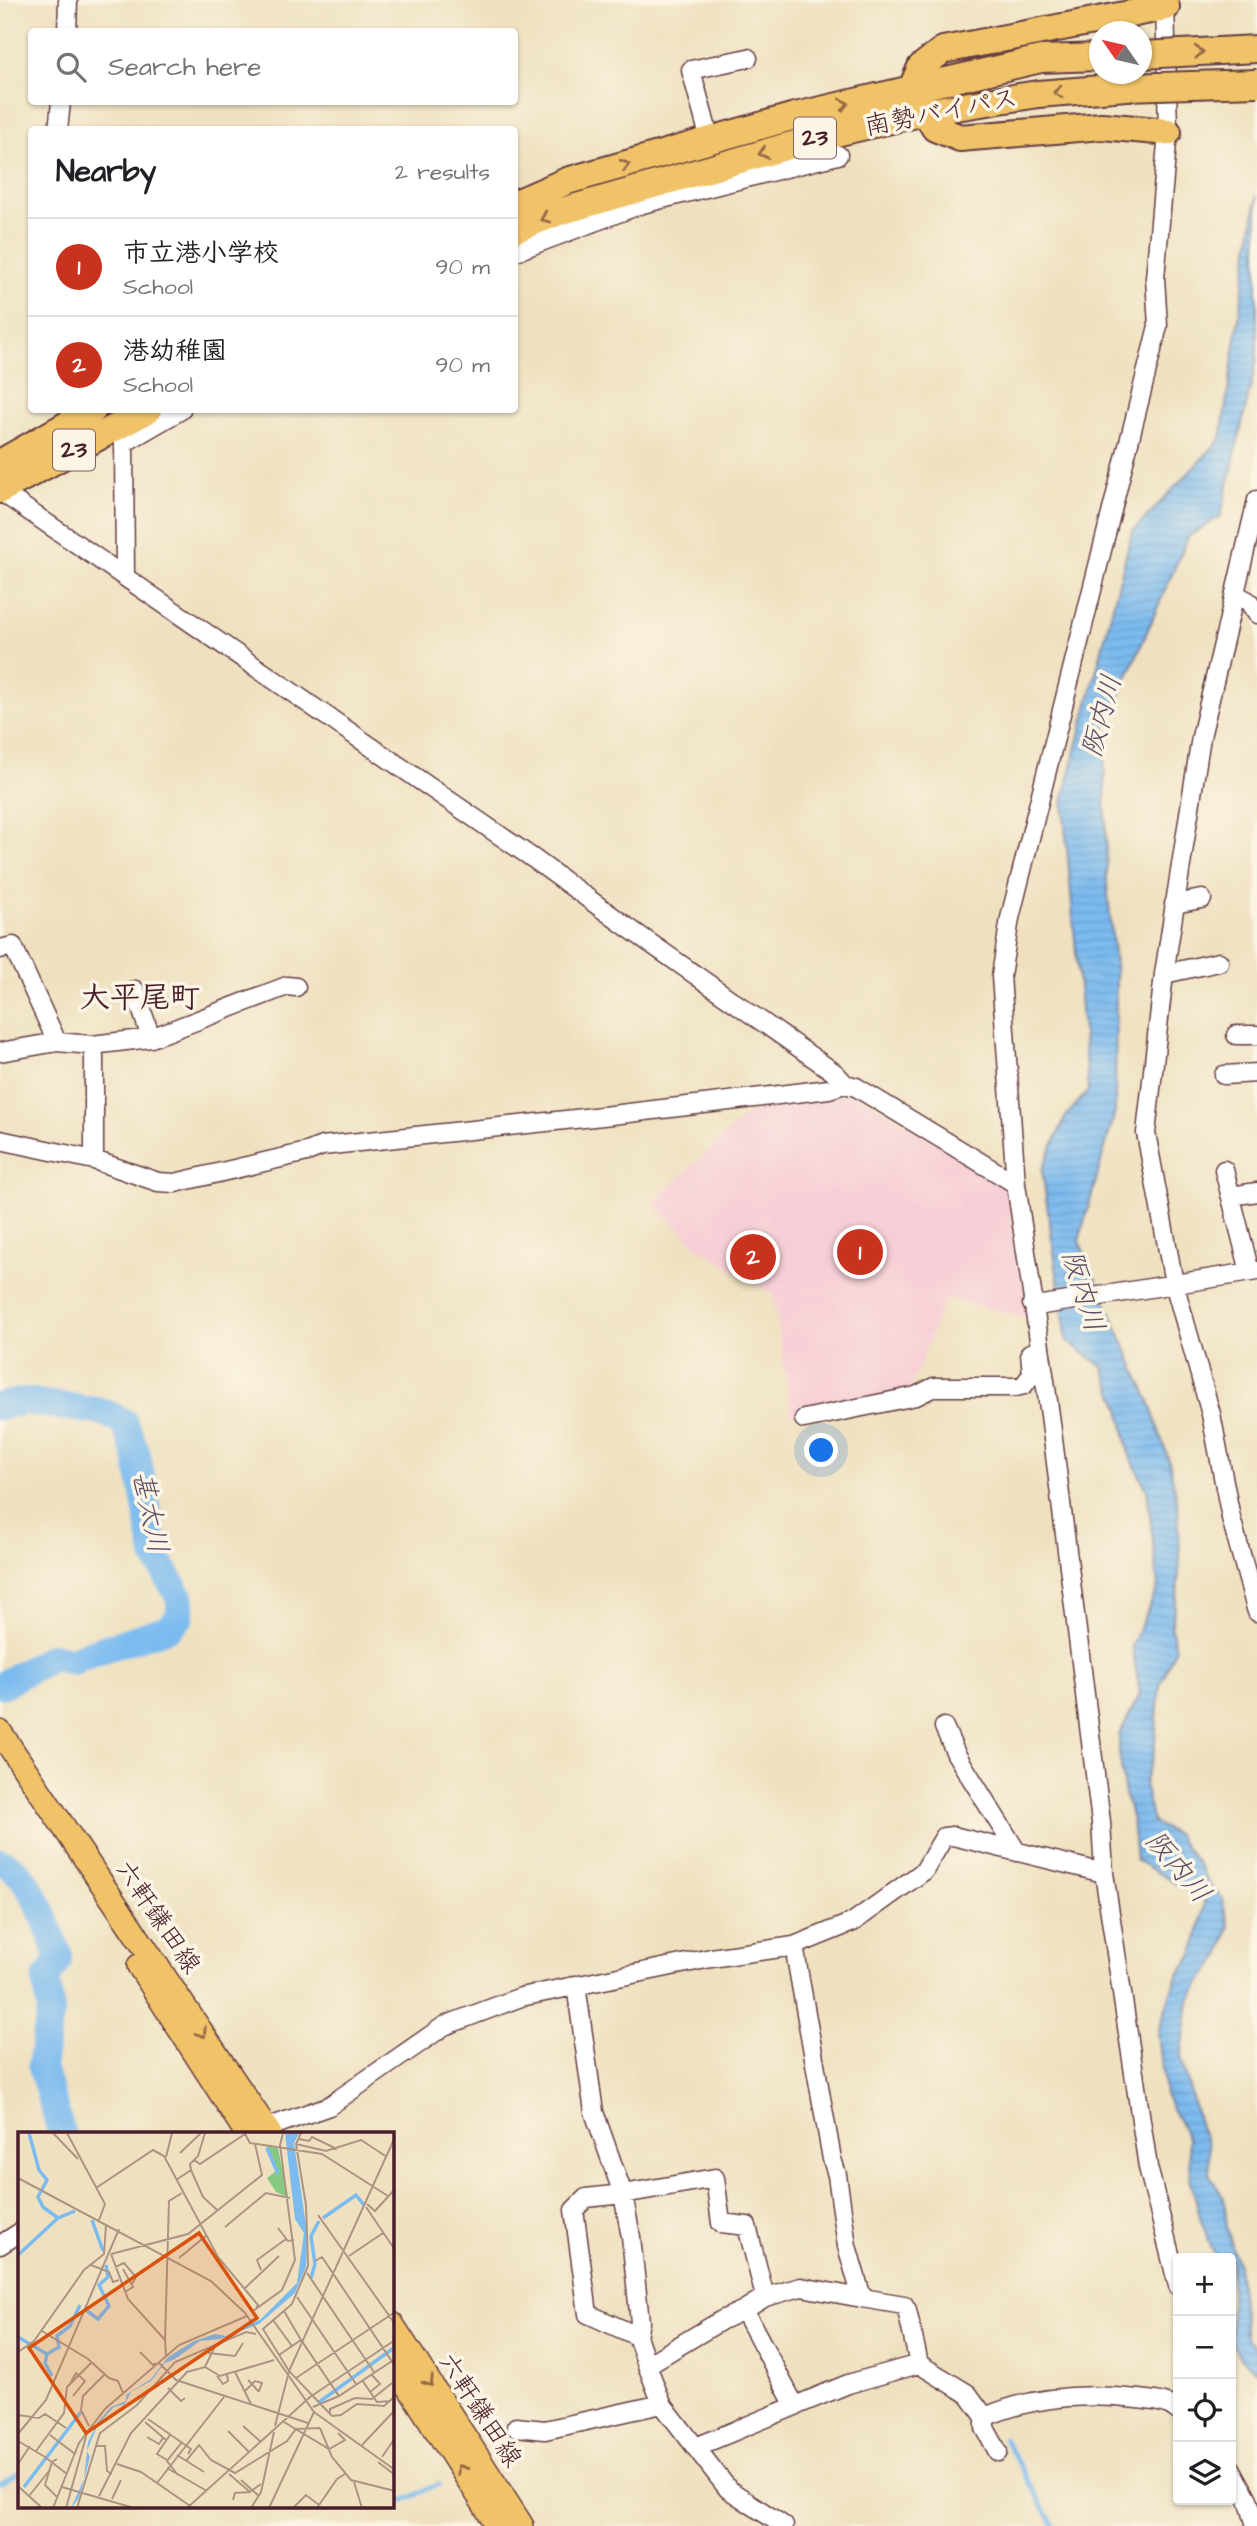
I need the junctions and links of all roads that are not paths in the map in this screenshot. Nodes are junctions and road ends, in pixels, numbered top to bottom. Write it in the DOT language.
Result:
graph roads {
  1 [pos="68,0"];
  2 [pos="1165,4"];
  3 [pos="67,28"];
  4 [pos="1257,49"];
  5 [pos="1152,54"];
  6 [pos="1089,57"];
  7 [pos="748,58"];
  8 [pos="1257,83"];
  9 [pos="912,88"];
  10 [pos="61,105"];
  11 [pos="925,112"];
  12 [pos="58,126"];
  13 [pos="1168,132"];
  14 [pos="710,141"];
  15 [pos="838,155"];
  16 [pos="518,202"];
  17 [pos="518,229"];
  18 [pos="518,250"];
  19 [pos="88,413"];
  20 [pos="142,413"];
  21 [pos="176,413"];
  22 [pos="0,463"];
  23 [pos="0,490"];
  24 [pos="1257,500"];
  25 [pos="125,575"];
  26 [pos="1235,594"];
  27 [pos="1257,614"];
  28 [pos="1202,900"];
  29 [pos="1174,904"];
  30 [pos="0,949"];
  31 [pos="1219,962"];
  32 [pos="1164,974"];
  33 [pos="296,987"];
  34 [pos="135,990"];
  35 [pos="1236,1035"];
  36 [pos="1257,1035"];
  37 [pos="151,1038"];
  38 [pos="57,1042"];
  39 [pos="92,1045"];
  40 [pos="0,1052"];
  41 [pos="1257,1073"];
  42 [pos="1224,1075"];
  43 [pos="845,1084"];
  44 [pos="0,1140"];
  45 [pos="94,1160"];
  46 [pos="1224,1170"];
  47 [pos="1016,1184"];
  48 [pos="1257,1192"];
  49 [pos="1231,1196"];
  50 [pos="1254,1271"];
  51 [pos="1169,1284"];
  52 [pos="1038,1304"];
  53 [pos="1036,1324"];
  54 [pos="804,1419"];
  55 [pos="1257,1612"];
  56 [pos="944,1727"];
  57 [pos="0,1732"];
  58 [pos="0,1751"];
  59 [pos="1017,1852"];
  60 [pos="1104,1873"];
  61 [pos="794,1946"];
  62 [pos="576,1985"];
  63 [pos="257,2132"];
  64 [pos="257,2132"];
  65 [pos="261,2132"];
  66 [pos="623,2194"];
  67 [pos="18,2234"];
  68 [pos="0,2245"];
  69 [pos="1173,2266"];
  70 [pos="765,2297"];
  71 [pos="862,2298"];
  72 [pos="744,2310"];
  73 [pos="394,2327"];
  74 [pos="637,2336"];
  75 [pos="394,2364"];
  76 [pos="919,2364"];
  77 [pos="647,2365"];
  78 [pos="662,2404"];
  79 [pos="794,2406"];
  80 [pos="1173,2406"];
  81 [pos="985,2417"];
  82 [pos="516,2427"];
  83 [pos="696,2447"];
  84 [pos="999,2452"];
  85 [pos="1236,2477"];
  86 [pos="1252,2504"];
  87 [pos="498,2526"];
  88 [pos="522,2526"];
  89 [pos="783,2526"];
  90 [pos="1256,2526"];
  1 -- 3 [label="street"];
  2 -- 9 [label="highway"];
  2 -- 13 [label="street"];
  5 -- 4 [label="highway, one-way, bridge"];
  6 -- 9 [label="highway, 南勢バイパス / 23"];
  7 -- 14 [label="street"];
  8 -- 11 [label="highway, 南勢バイパス / 23, one-way, bridge"];
  14 -- 9 [label="highway, 南勢バイパス / 23, one-way"];
  10 -- 12 [label="street"];
  11 -- 13 [label="highway"];
  11 -- 17 [label="highway, 南勢バイパス / 23, one-way"];
  13 -- 47 [label="street"];
  16 -- 14 [label="highway, 南勢バイパス / 23, one-way"];
  15 -- 18 [label="street"];
  19 -- 22 [label="highway, 23"];
  20 -- 23 [label="highway, 23"];
  21 -- 25 [label="street"];
  23 -- 25 [label="street"];
  24 -- 26 [label="street"];
  25 -- 43 [label="street"];
  26 -- 27 [label="street"];
  26 -- 29 [label="street"];
  28 -- 29 [label="street"];
  29 -- 32 [label="street"];
  30 -- 38 [label="street"];
  31 -- 32 [label="street"];
  32 -- 51 [label="street"];
  33 -- 37 [label="street"];
  34 -- 37 [label="street"];
  35 -- 36 [label="street"];
  37 -- 39 [label="street"];
  38 -- 39 [label="street"];
  38 -- 40 [label="street"];
  39 -- 45 [label="street"];
  41 -- 42 [label="street"];
  43 -- 45 [label="street"];
  43 -- 47 [label="street"];
  44 -- 45 [label="street"];
  46 -- 49 [label="street"];
  47 -- 52 [label="street"];
  48 -- 49 [label="street"];
  49 -- 50 [label="street"];
  50 -- 51 [label="street"];
  51 -- 52 [label="street"];
  51 -- 55 [label="street"];
  52 -- 53 [label="street"];
  53 -- 54 [label="street"];
  53 -- 60 [label="street"];
  56 -- 59 [label="street"];
  57 -- 63 [label="main road, 六軒鎌田線, one-way"];
  58 -- 64 [label="main road, 六軒鎌田線"];
  59 -- 60 [label="street"];
  59 -- 61 [label="street"];
  60 -- 69 [label="street"];
  61 -- 62 [label="street"];
  61 -- 71 [label="street"];
  62 -- 65 [label="street"];
  62 -- 66 [label="street"];
  66 -- 70 [label="street"];
  66 -- 74 [label="street"];
  66 -- 74 [label="street"];
  67 -- 68 [label="street"];
  70 -- 71 [label="street"];
  70 -- 72 [label="street"];
  71 -- 76 [label="street"];
  72 -- 77 [label="street"];
  72 -- 79 [label="street"];
  73 -- 88 [label="main road, 六軒鎌田線, one-way"];
  74 -- 77 [label="street"];
  87 -- 75 [label="main road, 六軒鎌田線, one-way"];
  76 -- 79 [label="street"];
  76 -- 81 [label="street"];
  77 -- 78 [label="street"];
  78 -- 82 [label="street"];
  78 -- 83 [label="street"];
  79 -- 83 [label="street"];
  80 -- 81 [label="street"];
  81 -- 84 [label="street"];
  83 -- 89 [label="street"];
  85 -- 86 [label="street"];
  86 -- 90 [label="street"];
}
